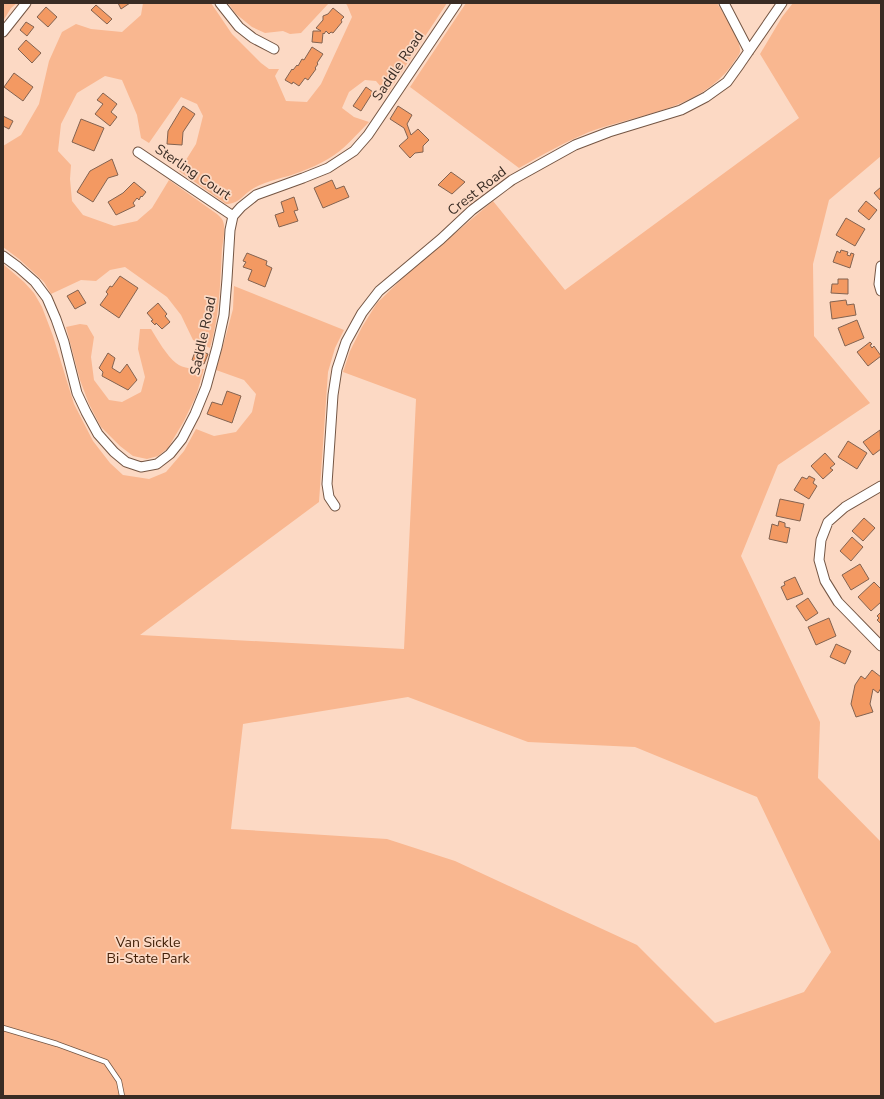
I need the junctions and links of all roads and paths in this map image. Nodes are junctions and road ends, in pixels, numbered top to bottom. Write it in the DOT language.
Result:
graph roads {
  1 [pos="26,3"];
  2 [pos="220,3"];
  3 [pos="457,3"];
  4 [pos="724,3"];
  5 [pos="782,3"];
  6 [pos="3,32"];
  7 [pos="274,49"];
  8 [pos="749,51"];
  9 [pos="138,152"];
  10 [pos="233,216"];
  11 [pos="3,256"];
  12 [pos="881,266"];
  13 [pos="881,291"];
  14 [pos="881,486"];
  15 [pos="335,506"];
  16 [pos="881,646"];
  17 [pos="3,1028"];
  18 [pos="122,1096"];
  1 -- 6 [label="street"];
  2 -- 7 [label="street"];
  3 -- 10 [label="street, Saddle Road"];
  4 -- 8 [label="street"];
  5 -- 8 [label="street, Crest Road"];
  8 -- 15 [label="street, Crest Road"];
  9 -- 10 [label="street, Sterling Court"];
  10 -- 11 [label="street, Saddle Road"];
  12 -- 13 [label="street"];
  14 -- 16 [label="street"];
  17 -- 18 [label="lane"];
}
